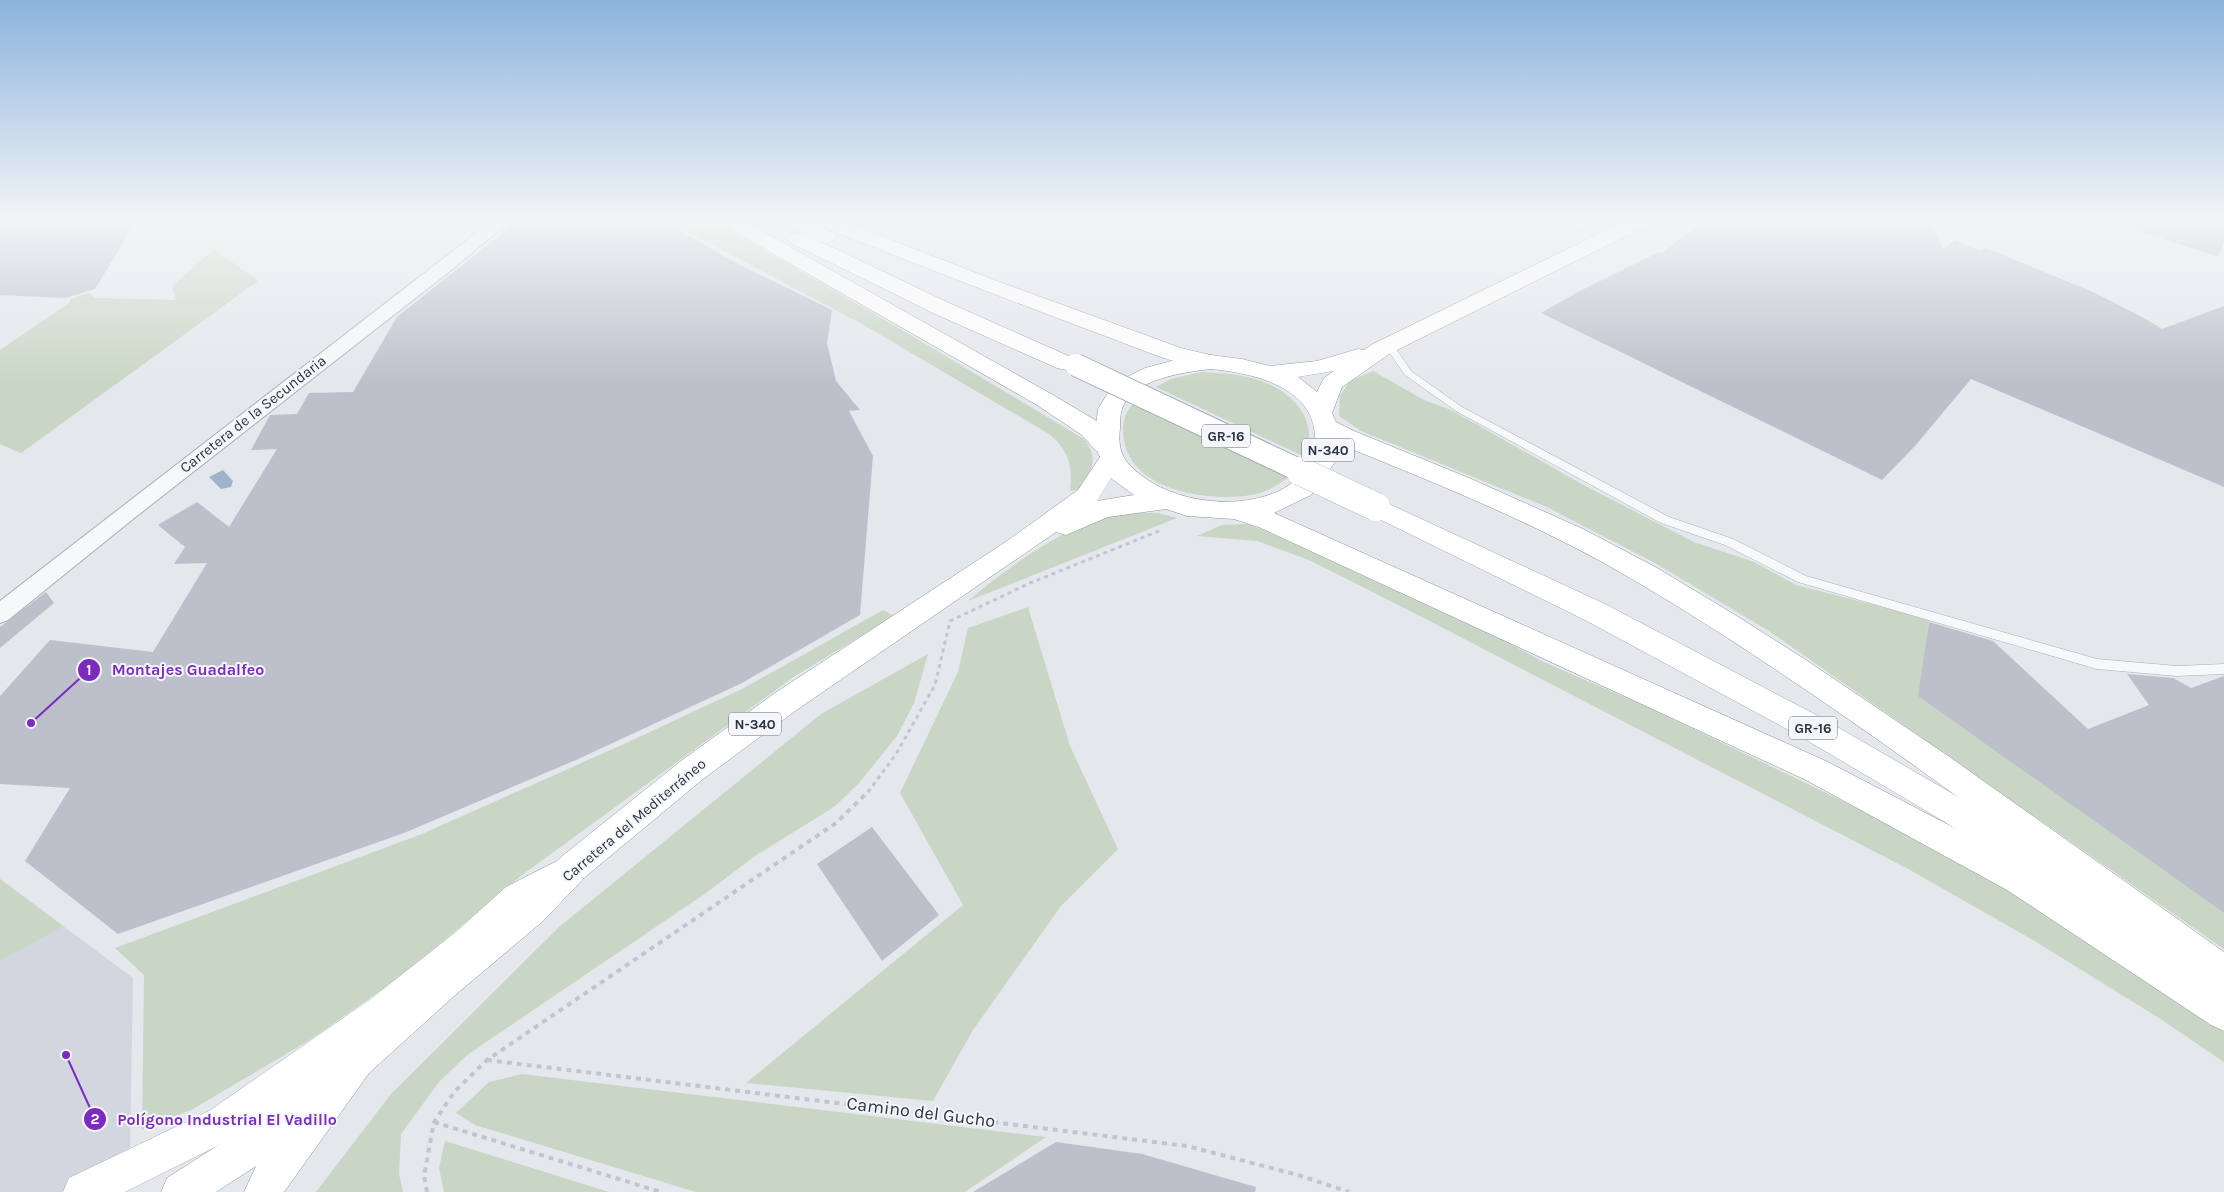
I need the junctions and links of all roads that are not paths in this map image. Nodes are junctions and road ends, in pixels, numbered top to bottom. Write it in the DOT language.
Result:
graph roads {
  1 [pos="435,273"];
  2 [pos="821,273"];
  3 [pos="867,273"];
  4 [pos="900,273"];
  5 [pos="955,273"];
  6 [pos="1536,273"];
  7 [pos="1385,347"];
  8 [pos="1211,362"];
  9 [pos="1076,365"];
  10 [pos="1269,372"];
  11 [pos="1323,419"];
  12 [pos="1108,452"];
  13 [pos="1164,501"];
  14 [pos="1236,511"];
  15 [pos="1016,548"];
  16 [pos="0,614"];
  17 [pos="2224,668"];
  18 [pos="573,867"];
  19 [pos="2224,973"];
  20 [pos="2224,992"];
  21 [pos="2224,1014"];
  22 [pos="356,1060"];
  23 [pos="83,1192"];
  24 [pos="181,1192"];
  25 [pos="264,1192"];
  1 -- 16 [label="street, Carretera de la Secundaria"];
  2 -- 12 [label="main road"];
  3 -- 9 [label="main road, GR-16"];
  4 -- 9 [label="main road, GR-16"];
  5 -- 8 [label="main road"];
  6 -- 7 [label="main road, N-340"];
  7 -- 10 [label="main road, N-340"];
  7 -- 11 [label="main road, N-340"];
  7 -- 17 [label="lane"];
  8 -- 10 [label="main road, N-340"];
  8 -- 12 [label="main road, N-340"];
  9 -- 20 [label="main road, GR-16, bridge"];
  10 -- 11 [label="main road, N-340"];
  11 -- 14 [label="main road, N-340"];
  11 -- 19 [label="main road"];
  12 -- 13 [label="main road, N-340"];
  12 -- 15 [label="main road, Carretera del Mediterráneo / N-340"];
  13 -- 14 [label="main road, N-340"];
  13 -- 15 [label="main road, Carretera del Mediterráneo / N-340"];
  14 -- 21 [label="main road"];
  15 -- 18 [label="main road, Carretera del Mediterráneo / N-340"];
  18 -- 22 [label="main road, Carretera del Mediterráneo / N-340"];
  18 -- 23 [label="main road"];
  22 -- 24 [label="main road, N-340"];
  22 -- 25 [label="main road, Carretera del Mediterráneo / N-340"];
}
